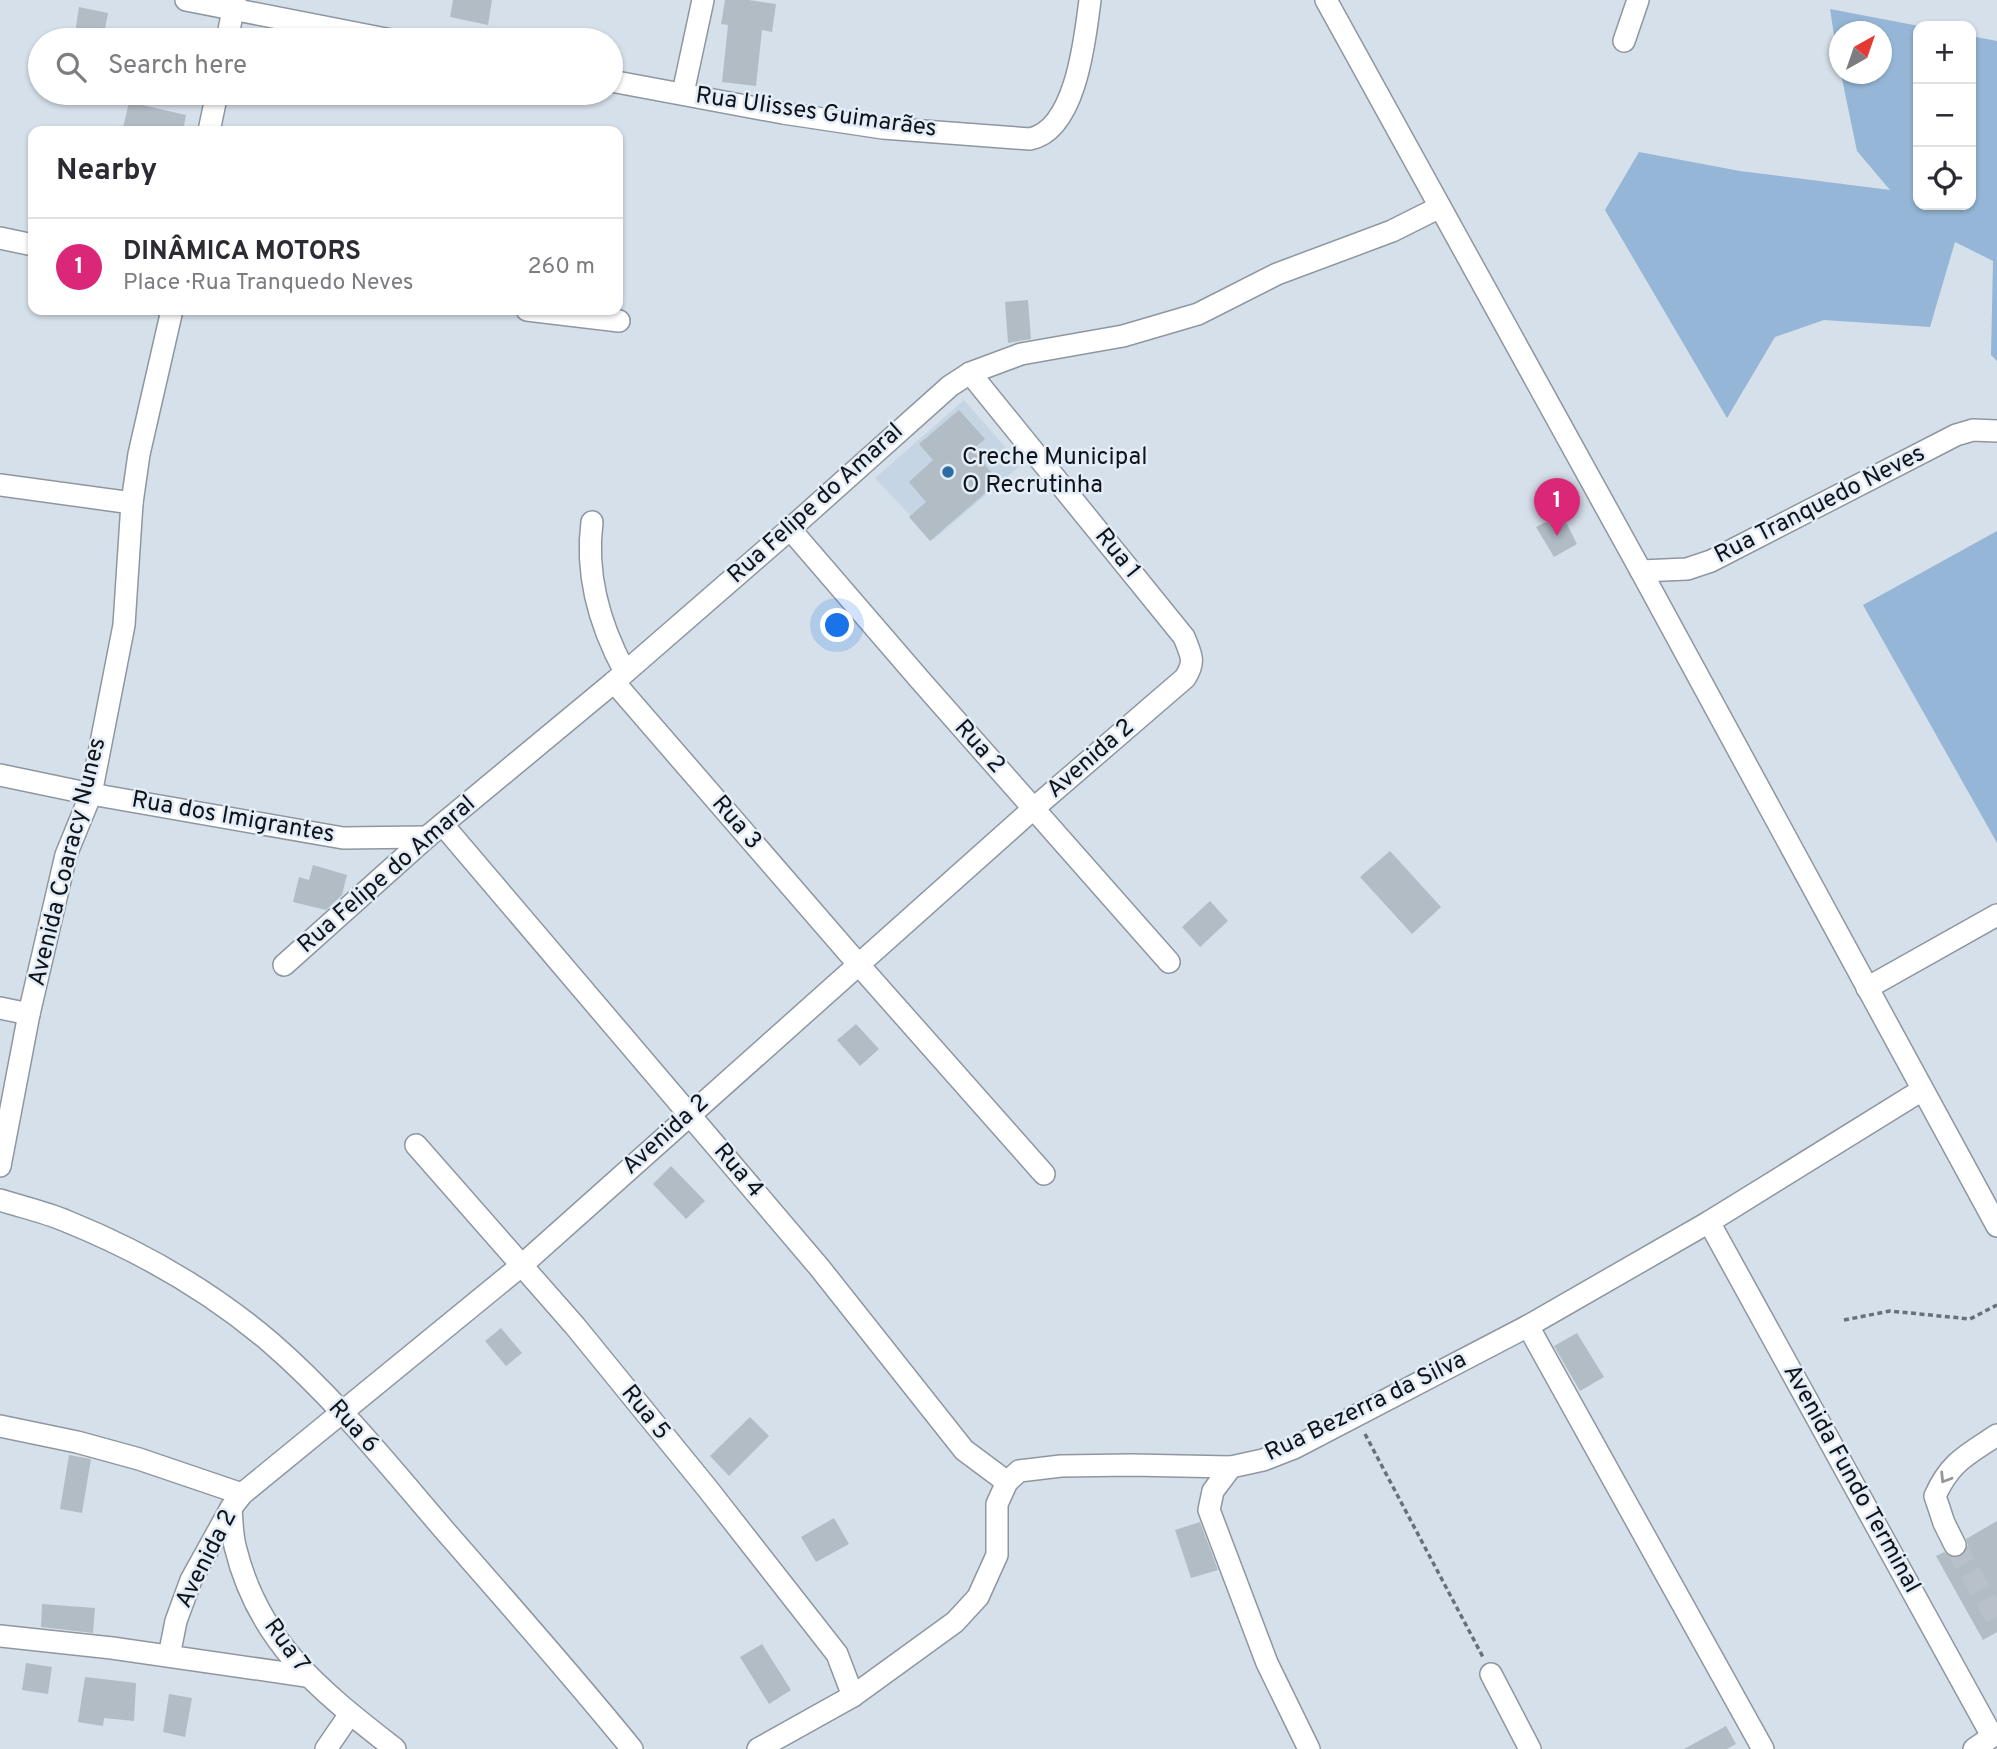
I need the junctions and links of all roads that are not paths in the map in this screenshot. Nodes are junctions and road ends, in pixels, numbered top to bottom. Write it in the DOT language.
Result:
graph roads {
  1 [pos="186,0"];
  2 [pos="703,0"];
  3 [pos="1090,0"];
  4 [pos="1326,0"];
  5 [pos="1638,0"];
  6 [pos="234,4"];
  7 [pos="229,28"];
  8 [pos="339,28"];
  9 [pos="1624,41"];
  10 [pos="623,83"];
  11 [pos="683,93"];
  12 [pos="214,105"];
  13 [pos="210,126"];
  14 [pos="1440,207"];
  15 [pos="0,238"];
  16 [pos="28,244"];
  17 [pos="171,315"];
  18 [pos="569,315"];
  19 [pos="619,321"];
  20 [pos="970,373"];
  21 [pos="1997,431"];
  22 [pos="0,485"];
  23 [pos="132,503"];
  24 [pos="592,523"];
  25 [pos="790,529"];
  26 [pos="1642,571"];
  27 [pos="1184,637"];
  28 [pos="619,677"];
  29 [pos="0,775"];
  30 [pos="91,794"];
  31 [pos="1033,808"];
  32 [pos="435,831"];
  33 [pos="1997,915"];
  34 [pos="1170,962"];
  35 [pos="284,965"];
  36 [pos="859,965"];
  37 [pos="1867,988"];
  38 [pos="0,1008"];
  39 [pos="29,1014"];
  40 [pos="1922,1090"];
  41 [pos="690,1113"];
  42 [pos="416,1145"];
  43 [pos="0,1166"];
  44 [pos="1044,1174"];
  45 [pos="0,1200"];
  46 [pos="1709,1222"];
  47 [pos="1997,1226"];
  48 [pos="522,1265"];
  49 [pos="1528,1325"];
  50 [pos="342,1413"];
  51 [pos="0,1426"];
  52 [pos="1997,1435"];
  53 [pos="1231,1467"];
  54 [pos="1013,1476"];
  55 [pos="237,1501"];
  56 [pos="1955,1545"];
  57 [pos="0,1636"];
  58 [pos="169,1656"];
  59 [pos="1492,1674"];
  60 [pos="306,1676"];
  61 [pos="853,1696"];
  62 [pos="350,1714"];
  63 [pos="1995,1735"];
  64 [pos="326,1749"];
  65 [pos="395,1749"];
  66 [pos="632,1749"];
  67 [pos="758,1749"];
  68 [pos="1309,1749"];
  69 [pos="1530,1749"];
  70 [pos="1763,1749"];
  71 [pos="1974,1749"];
  1 -- 6 [label="street"];
  2 -- 11 [label="street"];
  3 -- 11 [label="street, Rua Ulisses Guimarães"];
  4 -- 14 [label="street"];
  5 -- 9 [label="street"];
  6 -- 7 [label="street"];
  6 -- 8 [label="street"];
  10 -- 11 [label="street, Rua Ulisses Guimarães"];
  12 -- 13 [label="street"];
  14 -- 20 [label="street, Rua Felipe do Amaral"];
  14 -- 26 [label="street"];
  15 -- 16 [label="street"];
  17 -- 23 [label="street, Avenida Coaracy Nunes"];
  18 -- 19 [label="street"];
  20 -- 25 [label="street, Rua Felipe do Amaral"];
  20 -- 27 [label="street, Rua 1"];
  21 -- 26 [label="street, Rua Tranquedo Neves"];
  22 -- 23 [label="street"];
  23 -- 30 [label="street, Avenida Coaracy Nunes"];
  24 -- 28 [label="street, Rua 3"];
  25 -- 28 [label="street, Rua Felipe do Amaral"];
  25 -- 31 [label="street, Rua 2"];
  26 -- 37 [label="street"];
  27 -- 31 [label="street, Avenida 2"];
  28 -- 32 [label="street, Rua Felipe do Amaral"];
  28 -- 36 [label="street, Rua 3"];
  29 -- 30 [label="street, Rua dos Imigrantes"];
  30 -- 32 [label="street, Rua dos Imigrantes"];
  30 -- 39 [label="street, Avenida Coaracy Nunes"];
  31 -- 34 [label="street, Rua 2"];
  31 -- 36 [label="street, Avenida 2"];
  32 -- 35 [label="street, Rua Felipe do Amaral"];
  32 -- 41 [label="street, Rua 4"];
  33 -- 37 [label="street"];
  36 -- 41 [label="street, Avenida 2"];
  36 -- 44 [label="street, Rua 3"];
  37 -- 40 [label="street"];
  38 -- 39 [label="street"];
  39 -- 43 [label="street, Avenida Coaracy Nunes"];
  40 -- 46 [label="street, Rua Bezerra da Silva"];
  40 -- 47 [label="street"];
  41 -- 48 [label="street, Avenida 2"];
  41 -- 54 [label="street, Rua 4"];
  42 -- 48 [label="street, Rua 5"];
  45 -- 50 [label="street, Rua 6"];
  46 -- 49 [label="street, Rua Bezerra da Silva"];
  46 -- 63 [label="street, Avenida Fundo Terminal"];
  48 -- 50 [label="street, Avenida 2"];
  48 -- 61 [label="street, Rua 5"];
  49 -- 53 [label="street, Rua Bezerra da Silva"];
  49 -- 70 [label="street"];
  50 -- 55 [label="street, Avenida 2"];
  50 -- 66 [label="street, Rua 6"];
  51 -- 55 [label="street"];
  52 -- 56 [label="street, one-way"];
  53 -- 54 [label="street, Rua Bezerra da Silva"];
  53 -- 68 [label="street"];
  54 -- 61 [label="street"];
  55 -- 58 [label="street, Avenida 2"];
  55 -- 60 [label="street, Rua 7"];
  57 -- 58 [label="street"];
  58 -- 60 [label="street"];
  59 -- 69 [label="street"];
  60 -- 62 [label="street, Rua 7"];
  61 -- 67 [label="street"];
  62 -- 64 [label="street"];
  62 -- 65 [label="street, Rua 7"];
  63 -- 71 [label="street"];
}
